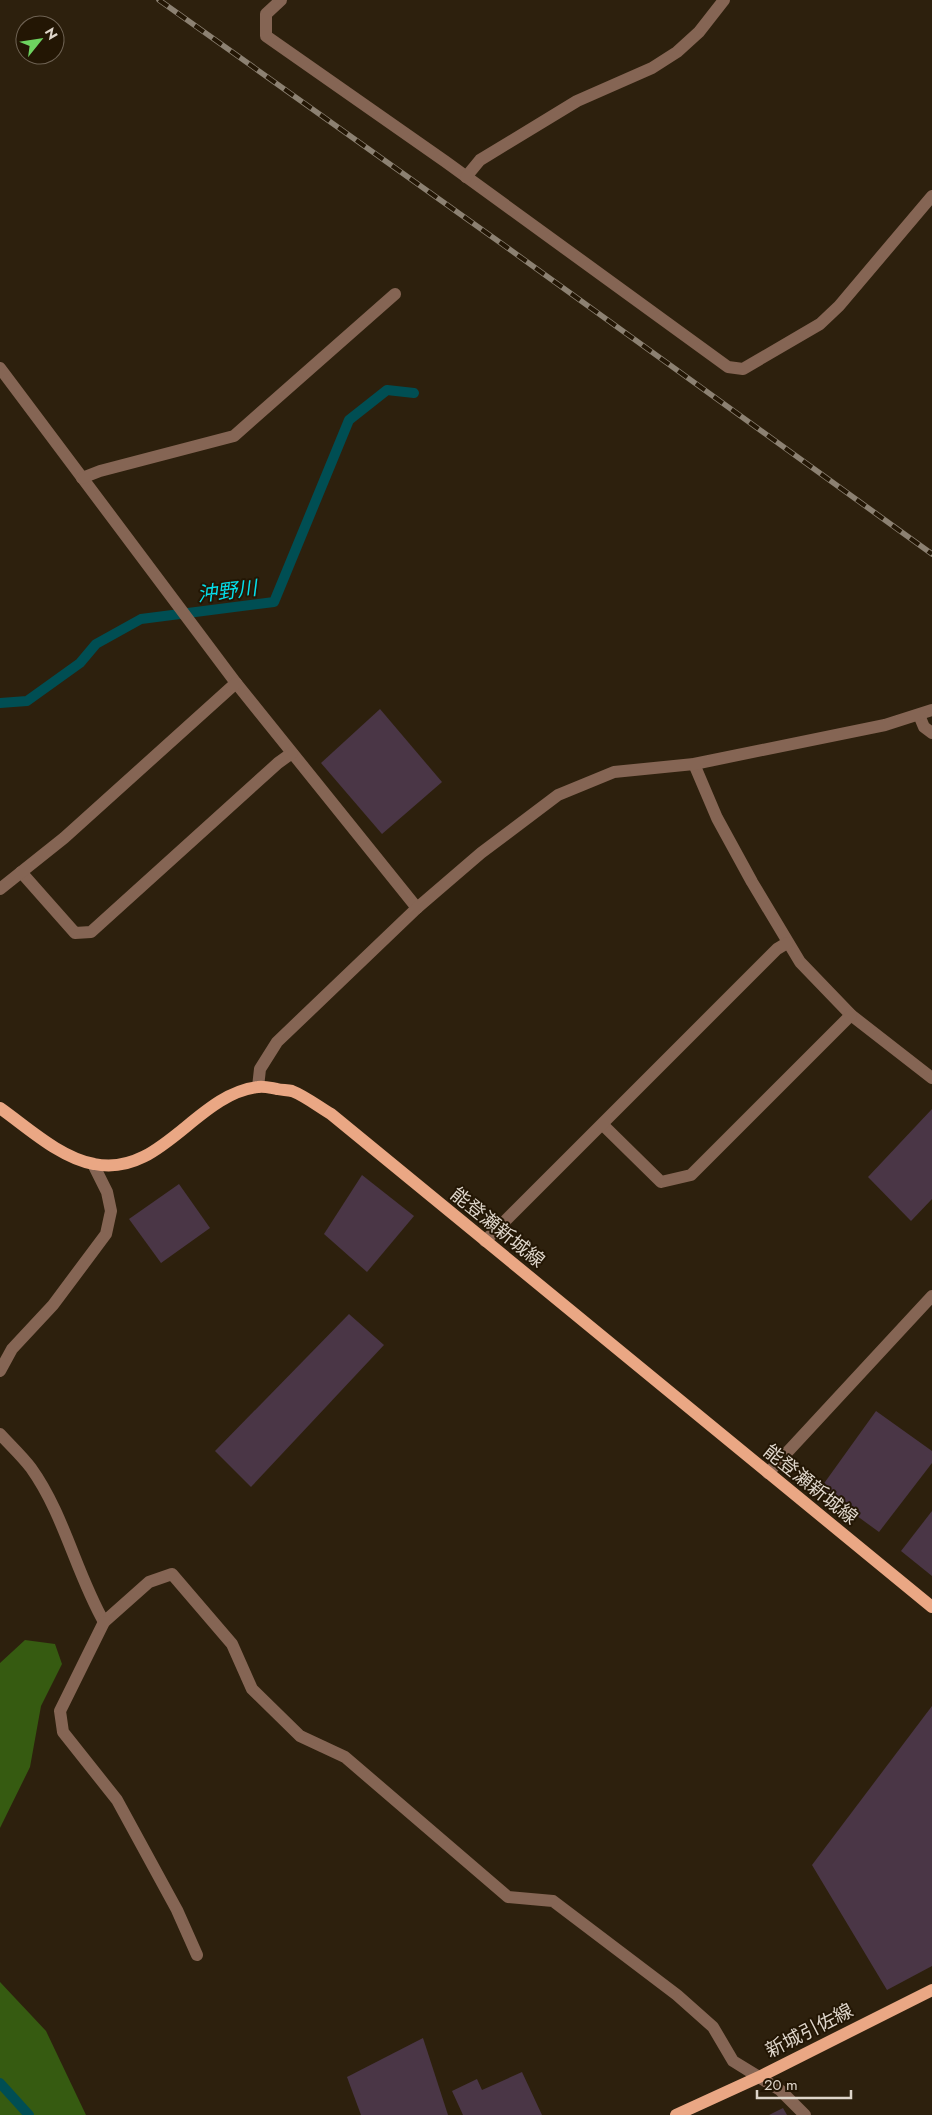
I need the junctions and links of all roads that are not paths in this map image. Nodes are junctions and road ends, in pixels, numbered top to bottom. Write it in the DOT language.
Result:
graph roads {
  1 [pos="280,0"];
  2 [pos="724,0"];
  3 [pos="466,177"];
  4 [pos="932,196"];
  5 [pos="394,294"];
  6 [pos="0,368"];
  7 [pos="82,478"];
  8 [pos="236,683"];
  9 [pos="932,710"];
  10 [pos="919,715"];
  11 [pos="932,733"];
  12 [pos="292,753"];
  13 [pos="694,764"];
  14 [pos="21,872"];
  15 [pos="0,889"];
  16 [pos="417,908"];
  17 [pos="788,943"];
  18 [pos="851,1015"];
  19 [pos="932,1078"];
  20 [pos="258,1087"];
  21 [pos="0,1108"];
  22 [pos="603,1125"];
  23 [pos="93,1164"];
  24 [pos="484,1241"];
  25 [pos="932,1296"];
  26 [pos="0,1370"];
  27 [pos="0,1434"];
  28 [pos="768,1473"];
  29 [pos="932,1607"];
  30 [pos="104,1622"];
  31 [pos="197,1955"];
  32 [pos="932,1990"];
  33 [pos="759,2076"];
  34 [pos="676,2115"];
  35 [pos="804,2115"];
  1 -- 3 [label="street"];
  2 -- 3 [label="street"];
  3 -- 4 [label="street"];
  5 -- 7 [label="street"];
  6 -- 7 [label="street"];
  7 -- 8 [label="street"];
  8 -- 12 [label="street"];
  8 -- 14 [label="street"];
  9 -- 10 [label="street"];
  10 -- 11 [label="street"];
  10 -- 13 [label="street"];
  12 -- 14 [label="street"];
  12 -- 16 [label="street"];
  13 -- 16 [label="street"];
  13 -- 17 [label="street"];
  14 -- 15 [label="street"];
  16 -- 20 [label="street"];
  17 -- 18 [label="street"];
  17 -- 22 [label="street"];
  18 -- 19 [label="street"];
  18 -- 22 [label="street"];
  20 -- 23 [label="main road, 能登瀬新城線"];
  20 -- 24 [label="main road, 能登瀬新城線"];
  21 -- 23 [label="main road, 能登瀬新城線"];
  22 -- 24 [label="street"];
  23 -- 26 [label="street"];
  24 -- 28 [label="main road, 能登瀬新城線"];
  25 -- 28 [label="street"];
  27 -- 30 [label="street"];
  28 -- 29 [label="main road, 能登瀬新城線"];
  30 -- 31 [label="street"];
  30 -- 33 [label="street"];
  32 -- 33 [label="main road, 新城引佐線"];
  33 -- 34 [label="main road, 新城引佐線"];
  33 -- 35 [label="street"];
}
